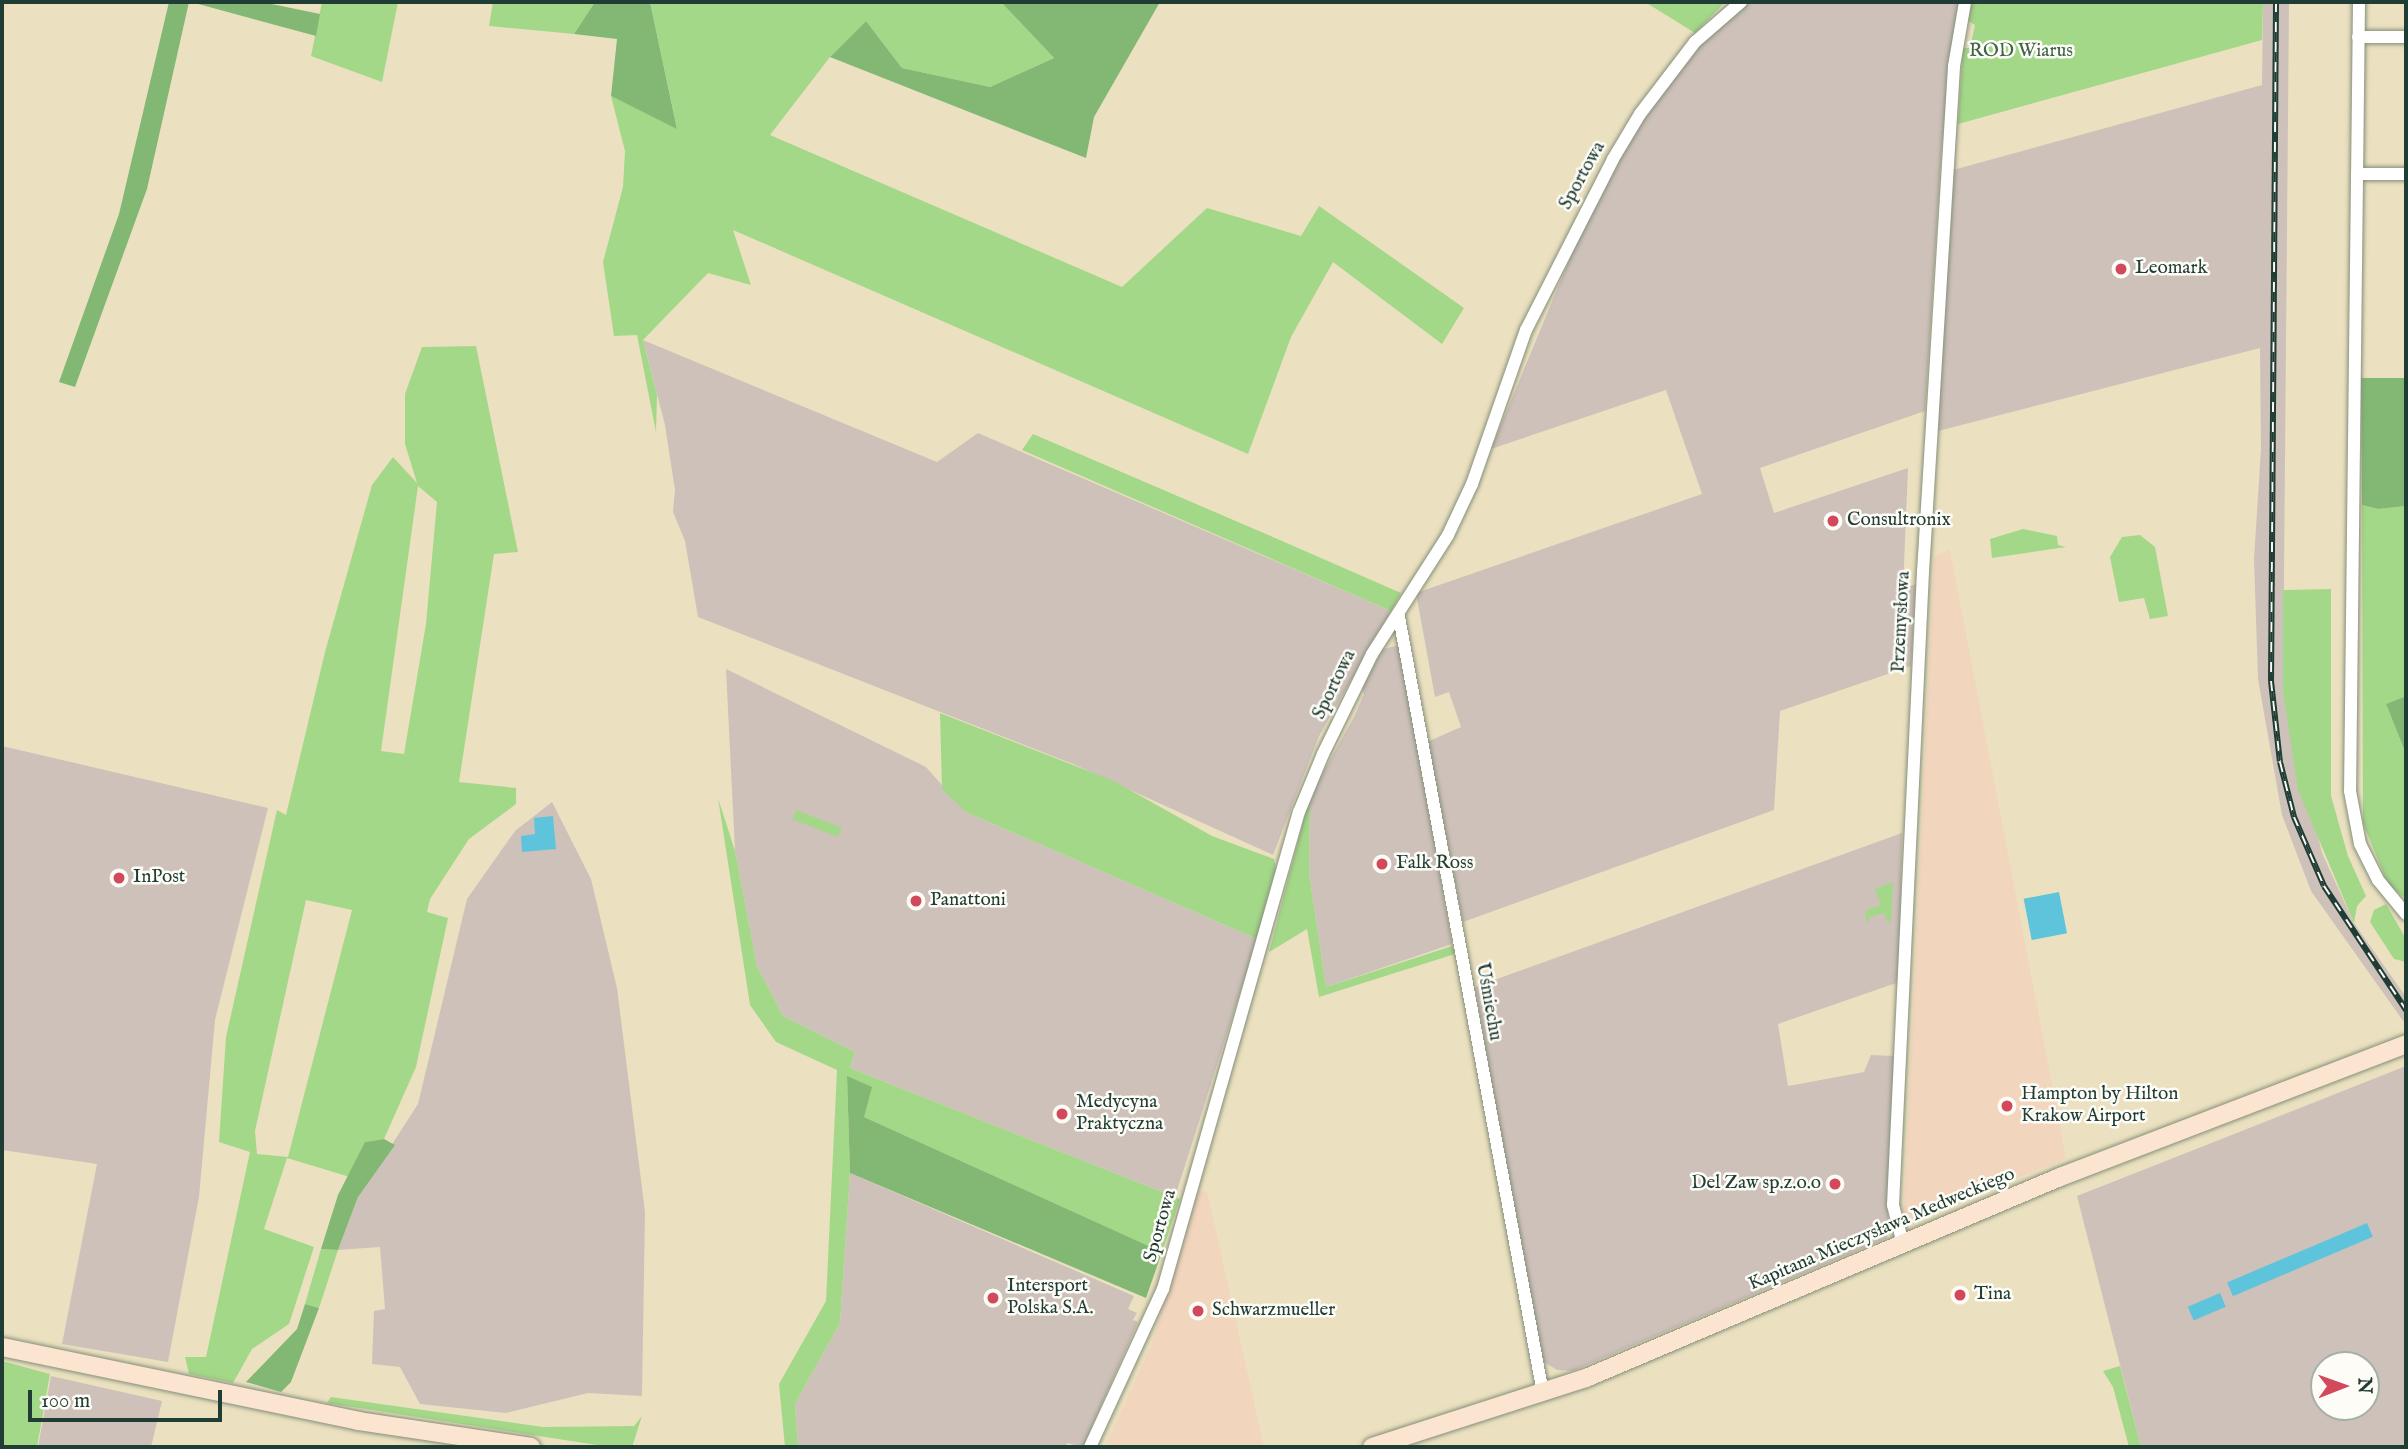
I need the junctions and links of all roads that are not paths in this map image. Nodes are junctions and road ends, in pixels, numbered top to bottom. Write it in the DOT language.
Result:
graph roads {
  1 [pos="1741,2"];
  2 [pos="1965,2"];
  3 [pos="2359,2"];
  4 [pos="2358,37"];
  5 [pos="2406,37"];
  6 [pos="2357,174"];
  7 [pos="2406,174"];
  8 [pos="1399,617"];
  9 [pos="2406,914"];
  10 [pos="2406,1044"];
  11 [pos="1903,1244"];
  12 [pos="2,1347"];
  13 [pos="1543,1394"];
  14 [pos="531,1447"];
  15 [pos="1090,1447"];
  16 [pos="1372,1447"];
  1 -- 8 [label="street, Sportowa"];
  2 -- 11 [label="street, Przemysłowa"];
  3 -- 4 [label="street"];
  4 -- 5 [label="street"];
  4 -- 6 [label="street"];
  6 -- 7 [label="street"];
  6 -- 9 [label="street"];
  8 -- 13 [label="street, Uśmiechu"];
  8 -- 15 [label="street, Sportowa"];
  10 -- 11 [label="main road, Kapitana Mieczysława Medweckiego"];
  11 -- 13 [label="main road, Kapitana Mieczysława Medweckiego"];
  12 -- 14 [label="main road"];
  13 -- 16 [label="main road, Kapitana Mieczysława Medweckiego"];
}
